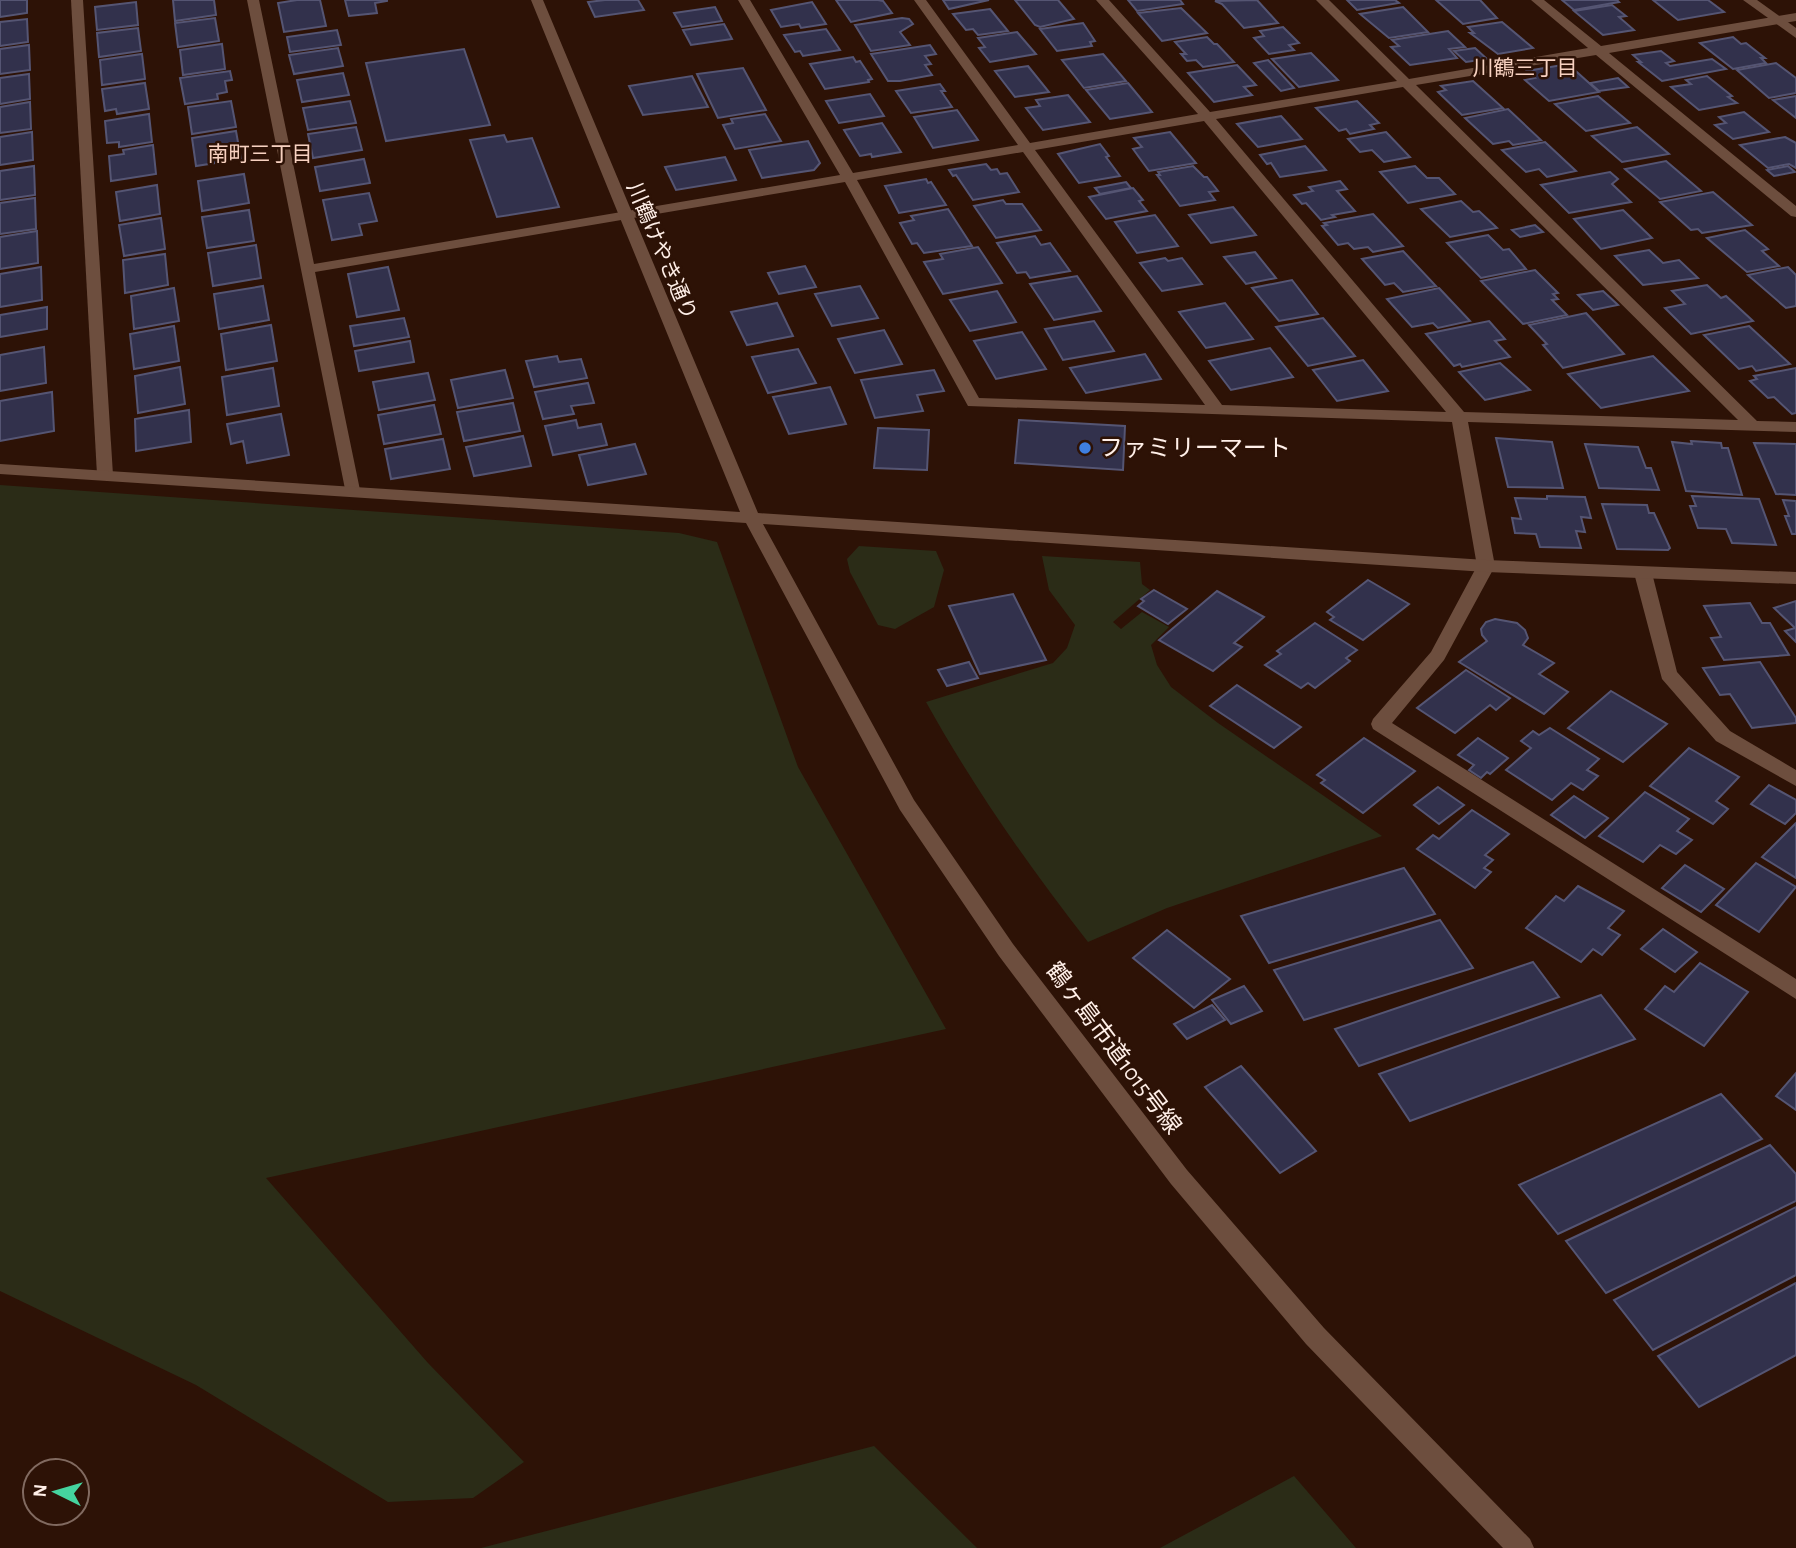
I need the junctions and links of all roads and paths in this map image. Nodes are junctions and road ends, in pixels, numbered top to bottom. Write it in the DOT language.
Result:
graph roads {
  1 [pos="77,0"];
  2 [pos="253,0"];
  3 [pos="537,0"];
  4 [pos="744,0"];
  5 [pos="920,0"];
  6 [pos="1102,0"];
  7 [pos="1322,0"];
  8 [pos="1537,0"];
  9 [pos="1749,0"];
  10 [pos="1796,18"];
  11 [pos="1777,20"];
  12 [pos="1796,34"];
  13 [pos="1597,49"];
  14 [pos="1407,82"];
  15 [pos="1206,117"];
  16 [pos="1028,146"];
  17 [pos="848,176"];
  18 [pos="1796,213"];
  19 [pos="623,214"];
  20 [pos="309,269"];
  21 [pos="1217,410"];
  22 [pos="1459,417"];
  23 [pos="1752,425"];
  24 [pos="1796,427"];
  25 [pos="0,469"];
  26 [pos="105,475"];
  27 [pos="352,490"];
  28 [pos="751,517"];
  29 [pos="1486,566"];
  30 [pos="1643,573"];
  31 [pos="1796,578"];
  32 [pos="1796,779"];
  33 [pos="1796,990"];
  34 [pos="1521,1548"];
  1 -- 26 [label="street"];
  2 -- 20 [label="street"];
  3 -- 19 [label="street, 川鶴けやき通り"];
  4 -- 17 [label="street"];
  5 -- 16 [label="street"];
  6 -- 15 [label="street"];
  7 -- 14 [label="street"];
  8 -- 13 [label="street"];
  9 -- 11 [label="street"];
  10 -- 11 [label="street"];
  11 -- 12 [label="street"];
  11 -- 13 [label="street"];
  13 -- 14 [label="street"];
  13 -- 18 [label="street"];
  14 -- 15 [label="street"];
  14 -- 23 [label="street"];
  15 -- 16 [label="street"];
  15 -- 22 [label="street"];
  16 -- 17 [label="street"];
  16 -- 21 [label="street"];
  17 -- 19 [label="street"];
  17 -- 21 [label="street"];
  19 -- 20 [label="street"];
  19 -- 28 [label="street, 川鶴けやき通り"];
  20 -- 27 [label="street"];
  21 -- 22 [label="street"];
  22 -- 23 [label="street"];
  22 -- 29 [label="street"];
  23 -- 24 [label="street"];
  25 -- 26 [label="street"];
  26 -- 27 [label="street"];
  27 -- 28 [label="street"];
  28 -- 29 [label="street"];
  28 -- 34 [label="street, 鶴ヶ島市道1015号線"];
  29 -- 30 [label="street"];
  29 -- 33 [label="street"];
  30 -- 31 [label="street"];
  30 -- 32 [label="street"];
}
